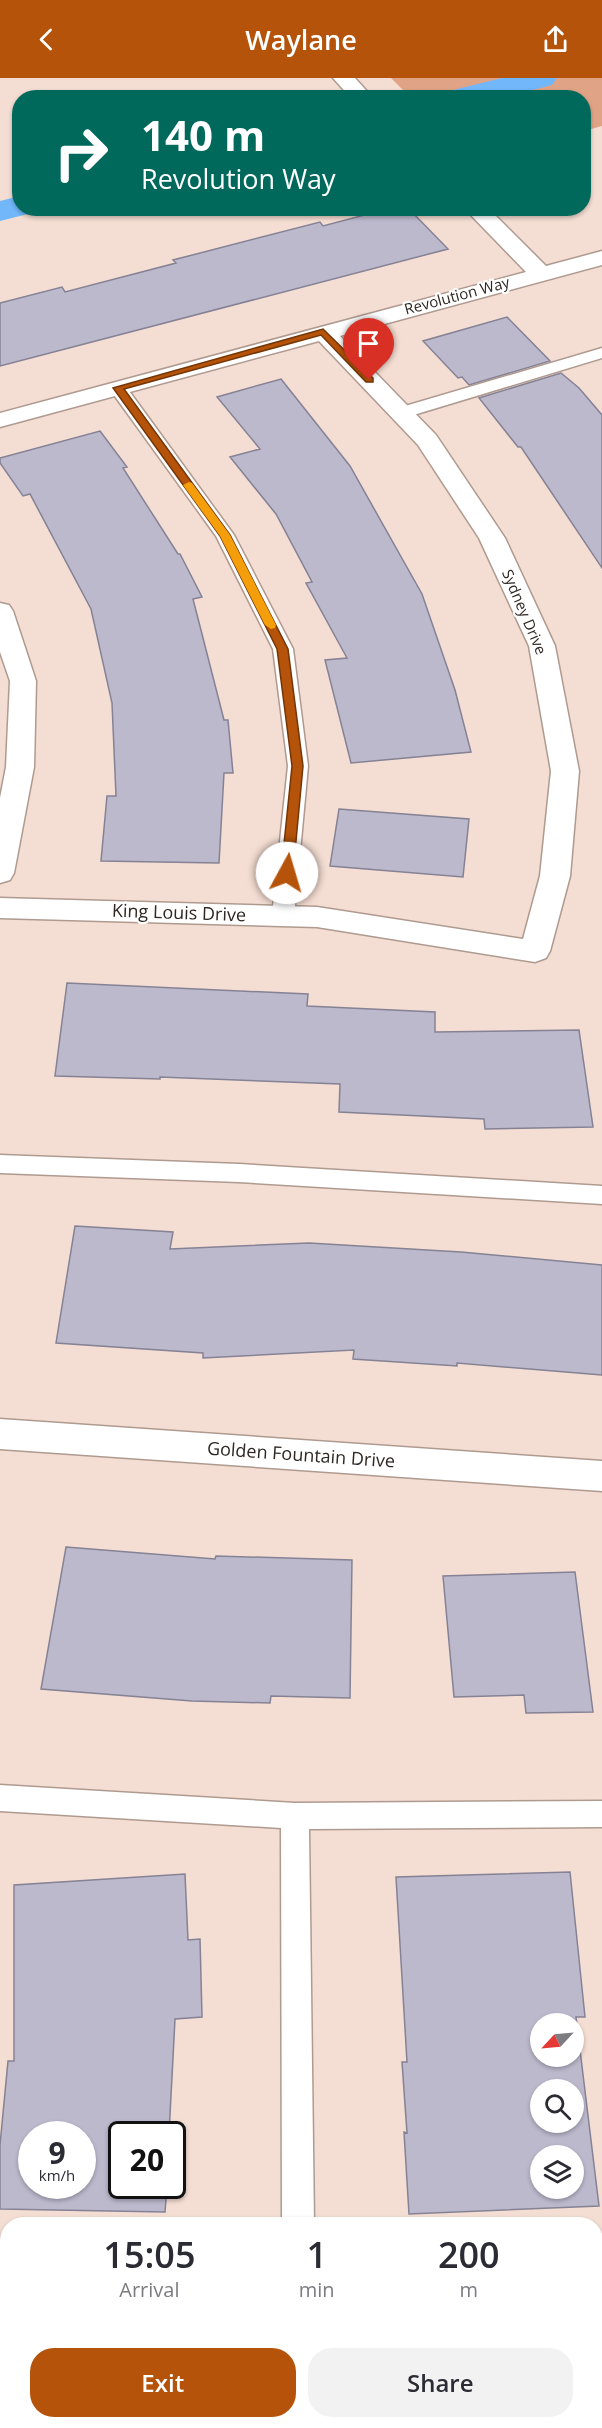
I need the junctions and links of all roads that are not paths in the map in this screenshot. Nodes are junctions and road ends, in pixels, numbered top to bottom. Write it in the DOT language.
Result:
graph roads {
  1 [pos="483,216"];
  2 [pos="602,258"];
  3 [pos="542,274"];
  4 [pos="323,332"];
  5 [pos="602,354"];
  6 [pos="118,388"];
  7 [pos="401,413"];
  8 [pos="0,420"];
  9 [pos="0,611"];
  10 [pos="0,873"];
  11 [pos="0,908"];
  12 [pos="283,916"];
  13 [pos="535,951"];
  14 [pos="0,1164"];
  15 [pos="602,1195"];
  16 [pos="0,1434"];
  17 [pos="602,1476"];
  18 [pos="0,1798"];
  19 [pos="602,1814"];
  20 [pos="295,1816"];
  21 [pos="298,2217"];
  1 -- 3 [label="street"];
  2 -- 3 [label="street, Revolution Way"];
  3 -- 4 [label="street, Revolution Way"];
  4 -- 6 [label="street, Revolution Way"];
  4 -- 7 [label="street, Sydney Drive"];
  5 -- 7 [label="lane"];
  6 -- 8 [label="street, Revolution Way"];
  6 -- 12 [label="lane"];
  7 -- 13 [label="street, Sydney Drive"];
  9 -- 10 [label="street"];
  11 -- 12 [label="street, King Louis Drive"];
  12 -- 13 [label="street, King Louis Drive"];
  14 -- 15 [label="lane"];
  16 -- 17 [label="street, Golden Fountain Drive"];
  18 -- 20 [label="lane"];
  19 -- 20 [label="lane"];
  20 -- 21 [label="lane"];
}
